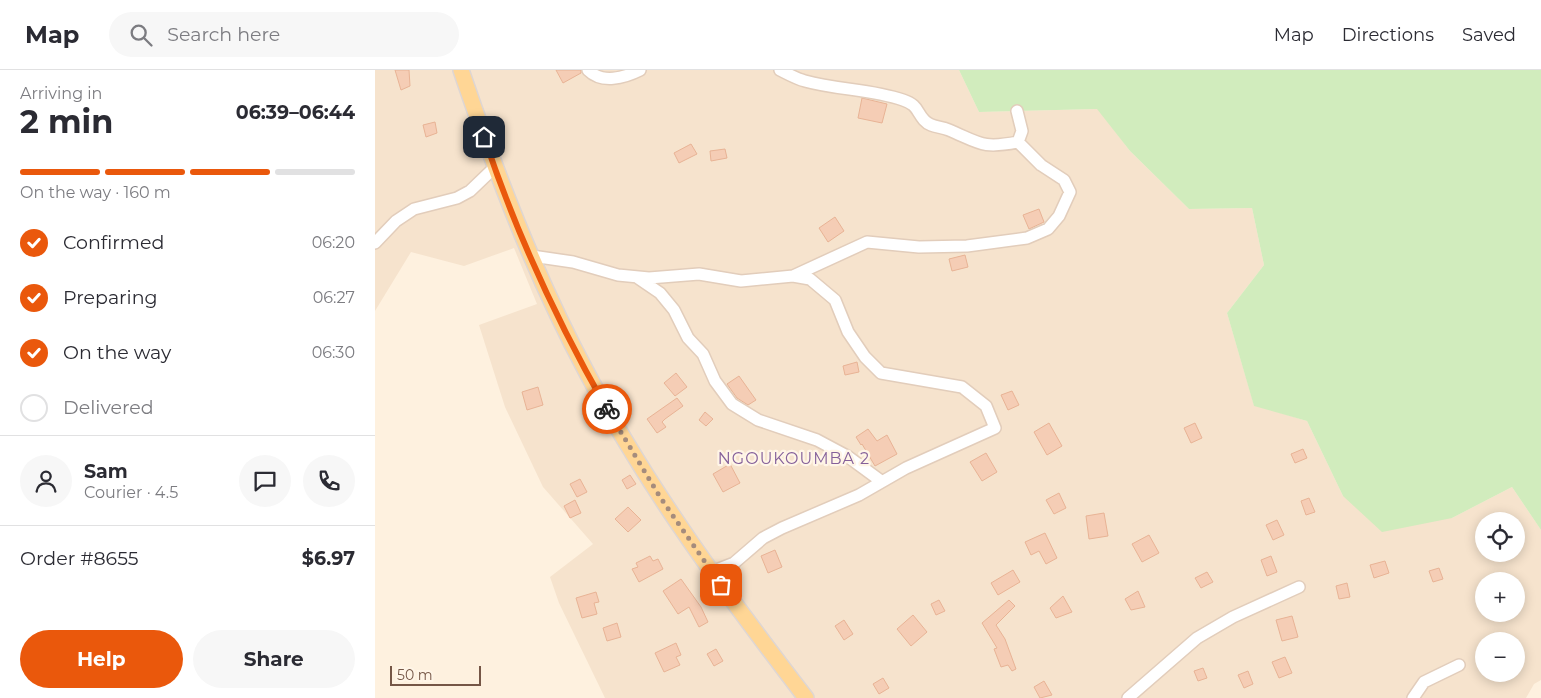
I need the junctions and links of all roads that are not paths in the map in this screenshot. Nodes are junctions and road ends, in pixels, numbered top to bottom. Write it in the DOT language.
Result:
graph roads {
  1 [pos="461,70"];
  2 [pos="588,70"];
  3 [pos="640,70"];
  4 [pos="781,70"];
  5 [pos="1017,111"];
  6 [pos="1018,142"];
  7 [pos="494,168"];
  8 [pos="375,243"];
  9 [pos="532,256"];
  10 [pos="793,276"];
  11 [pos="637,277"];
  12 [pos="881,482"];
  13 [pos="711,572"];
  14 [pos="1299,587"];
  15 [pos="1459,665"];
  16 [pos="806,698"];
  17 [pos="1128,698"];
  18 [pos="1413,698"];
  1 -- 7 [label="main road"];
  2 -- 3 [label="street"];
  4 -- 6 [label="street"];
  5 -- 6 [label="street"];
  6 -- 10 [label="street"];
  7 -- 8 [label="street"];
  7 -- 9 [label="main road"];
  9 -- 11 [label="street"];
  9 -- 13 [label="main road"];
  10 -- 11 [label="street"];
  10 -- 12 [label="street"];
  11 -- 12 [label="street"];
  12 -- 13 [label="street"];
  13 -- 16 [label="main road"];
  14 -- 17 [label="street"];
  15 -- 18 [label="street"];
}
